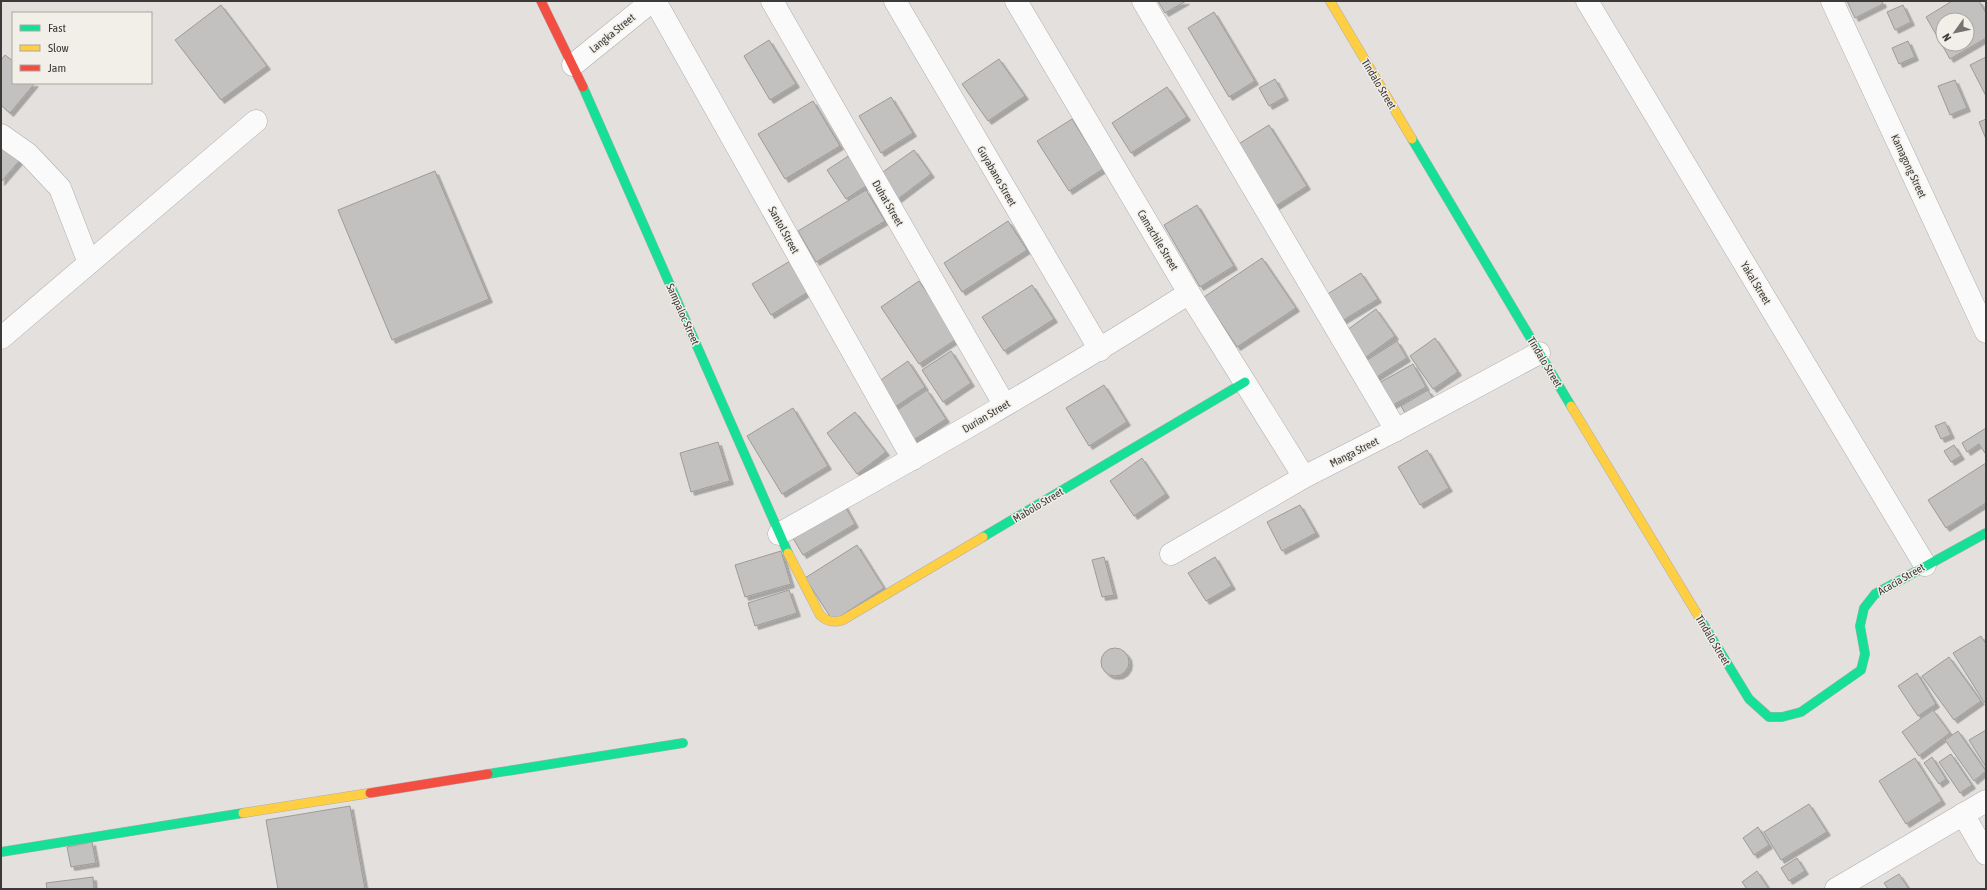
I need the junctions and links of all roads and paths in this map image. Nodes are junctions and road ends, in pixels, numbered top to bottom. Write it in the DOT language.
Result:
graph roads {
  1 [pos="541,1"];
  2 [pos="654,1"];
  3 [pos="772,1"];
  4 [pos="895,1"];
  5 [pos="1016,1"];
  6 [pos="1143,1"];
  7 [pos="1330,1"];
  8 [pos="1587,1"];
  9 [pos="1832,1"];
  10 [pos="573,65"];
  11 [pos="256,121"];
  12 [pos="1,135"];
  13 [pos="89,263"];
  14 [pos="1189,293"];
  15 [pos="1986,332"];
  16 [pos="1,338"];
  17 [pos="1100,350"];
  18 [pos="1539,353"];
  19 [pos="1244,382"];
  20 [pos="1004,404"];
  21 [pos="1396,430"];
  22 [pos="913,459"];
  23 [pos="1304,477"];
  24 [pos="1986,533"];
  25 [pos="779,534"];
  26 [pos="1171,554"];
  27 [pos="1925,565"];
  28 [pos="829,622"];
  29 [pos="1769,717"];
  30 [pos="683,743"];
  31 [pos="1986,801"];
  32 [pos="1963,814"];
  33 [pos="1,852"];
  34 [pos="1986,854"];
  35 [pos="1836,889"];
  1 -- 10 [label="street, Sampaloc Street"];
  2 -- 10 [label="street, Langka Street"];
  2 -- 22 [label="street, Santol Street"];
  3 -- 20 [label="street, Duhat Street"];
  4 -- 17 [label="street, Guyabano Street"];
  5 -- 14 [label="street, Camachile Street"];
  6 -- 21 [label="street"];
  7 -- 18 [label="street, Tindalo Street"];
  8 -- 27 [label="street, Yakal Street"];
  9 -- 15 [label="street, Kamagong Street"];
  10 -- 25 [label="street, Sampaloc Street"];
  11 -- 13 [label="street"];
  12 -- 13 [label="street"];
  13 -- 16 [label="street"];
  14 -- 17 [label="street, Durian Street"];
  14 -- 19 [label="street, Camachile Street"];
  17 -- 20 [label="street, Durian Street"];
  18 -- 21 [label="street, Manga Street"];
  18 -- 29 [label="street, Tindalo Street"];
  19 -- 23 [label="street, Camachile Street"];
  19 -- 28 [label="street, Mabolo Street"];
  20 -- 22 [label="street, Durian Street"];
  21 -- 23 [label="street, Manga Street"];
  22 -- 25 [label="street, Durian Street"];
  23 -- 26 [label="street, Manga Street"];
  24 -- 27 [label="street, Acacia Street"];
  25 -- 28 [label="street, Sampaloc Street"];
  27 -- 29 [label="street, Acacia Street"];
  30 -- 33 [label="street"];
  31 -- 32 [label="street"];
  32 -- 34 [label="street"];
  32 -- 35 [label="street"];
}
